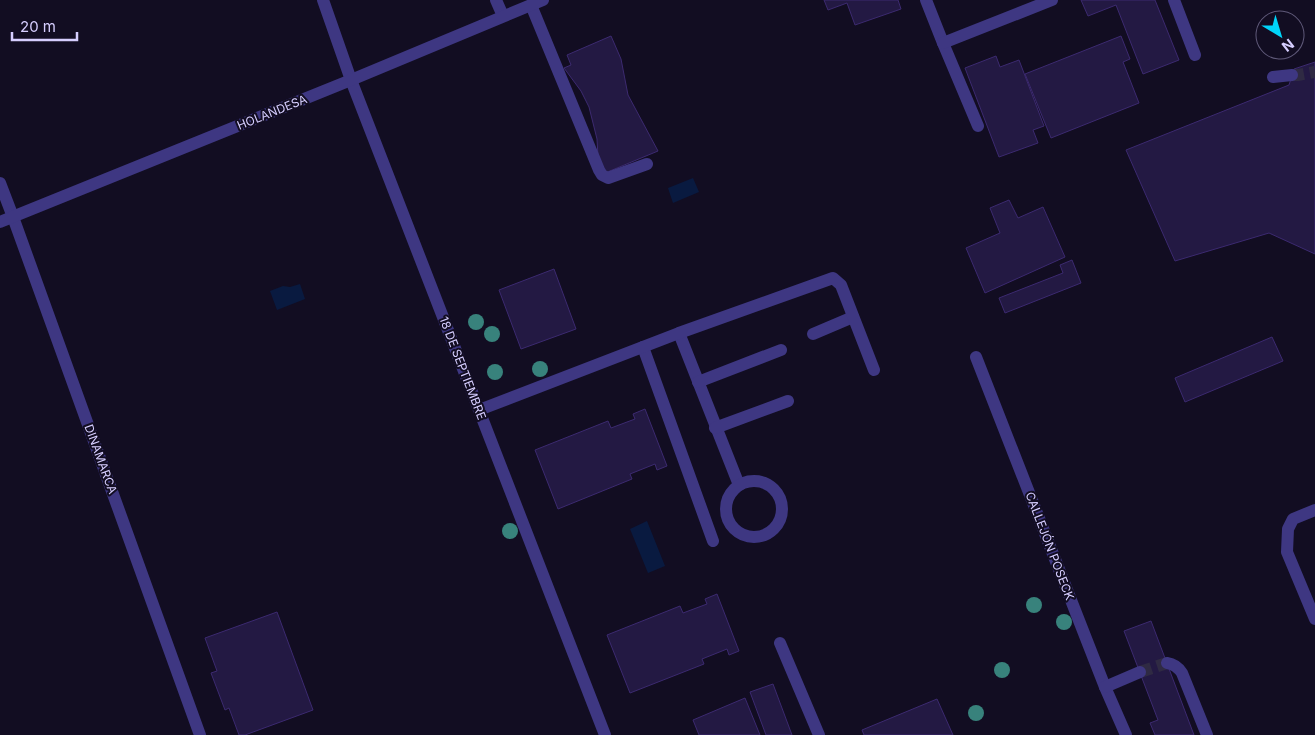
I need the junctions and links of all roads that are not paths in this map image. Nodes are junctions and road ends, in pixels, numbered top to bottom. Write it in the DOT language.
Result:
graph roads {
  1 [pos="323,0"];
  2 [pos="496,0"];
  3 [pos="926,0"];
  4 [pos="1052,0"];
  5 [pos="1174,0"];
  6 [pos="537,2"];
  7 [pos="503,16"];
  8 [pos="943,43"];
  9 [pos="1195,55"];
  10 [pos="1292,75"];
  11 [pos="1273,78"];
  12 [pos="351,80"];
  13 [pos="978,126"];
  14 [pos="647,164"];
  15 [pos="0,183"];
  16 [pos="13,216"];
  17 [pos="0,222"];
  18 [pos="853,317"];
  19 [pos="679,333"];
  20 [pos="813,334"];
  21 [pos="643,347"];
  22 [pos="781,350"];
  23 [pos="976,357"];
  24 [pos="874,370"];
  25 [pos="698,382"];
  26 [pos="788,401"];
  27 [pos="479,410"];
  28 [pos="715,428"];
  29 [pos="739,485"];
  30 [pos="1315,510"];
  31 [pos="714,541"];
  32 [pos="1315,619"];
  33 [pos="780,643"];
  34 [pos="1167,663"];
  35 [pos="1140,672"];
  36 [pos="1105,687"];
  37 [pos="200,735"];
  38 [pos="605,735"];
  39 [pos="819,735"];
  40 [pos="1126,735"];
  41 [pos="1207,735"];
  1 -- 12 [label="street, 18 DE SEPTIEMBRE"];
  2 -- 7 [label="street"];
  3 -- 8 [label="street"];
  4 -- 8 [label="street"];
  5 -- 9 [label="street"];
  6 -- 7 [label="street, HOLANDESA"];
  6 -- 14 [label="street"];
  7 -- 12 [label="street, HOLANDESA"];
  8 -- 13 [label="street"];
  10 -- 11 [label="street"];
  12 -- 16 [label="street, HOLANDESA"];
  12 -- 27 [label="street, 18 DE SEPTIEMBRE"];
  15 -- 16 [label="street, DINAMARCA"];
  16 -- 17 [label="street, HOLANDESA"];
  16 -- 37 [label="street, DINAMARCA"];
  18 -- 19 [label="street"];
  18 -- 20 [label="street"];
  18 -- 24 [label="street"];
  19 -- 21 [label="street"];
  19 -- 25 [label="street"];
  21 -- 27 [label="street"];
  21 -- 31 [label="street"];
  22 -- 25 [label="street"];
  23 -- 36 [label="street, CALLEJÓN POSECK"];
  25 -- 28 [label="street"];
  26 -- 28 [label="street"];
  27 -- 38 [label="street, 18 DE SEPTIEMBRE"];
  28 -- 29 [label="street"];
  29 -- 29 [label="street"];
  30 -- 32 [label="street"];
  33 -- 39 [label="street"];
  34 -- 41 [label="street"];
  35 -- 36 [label="street"];
  36 -- 40 [label="street, CALLEJÓN POSECK"];
}
